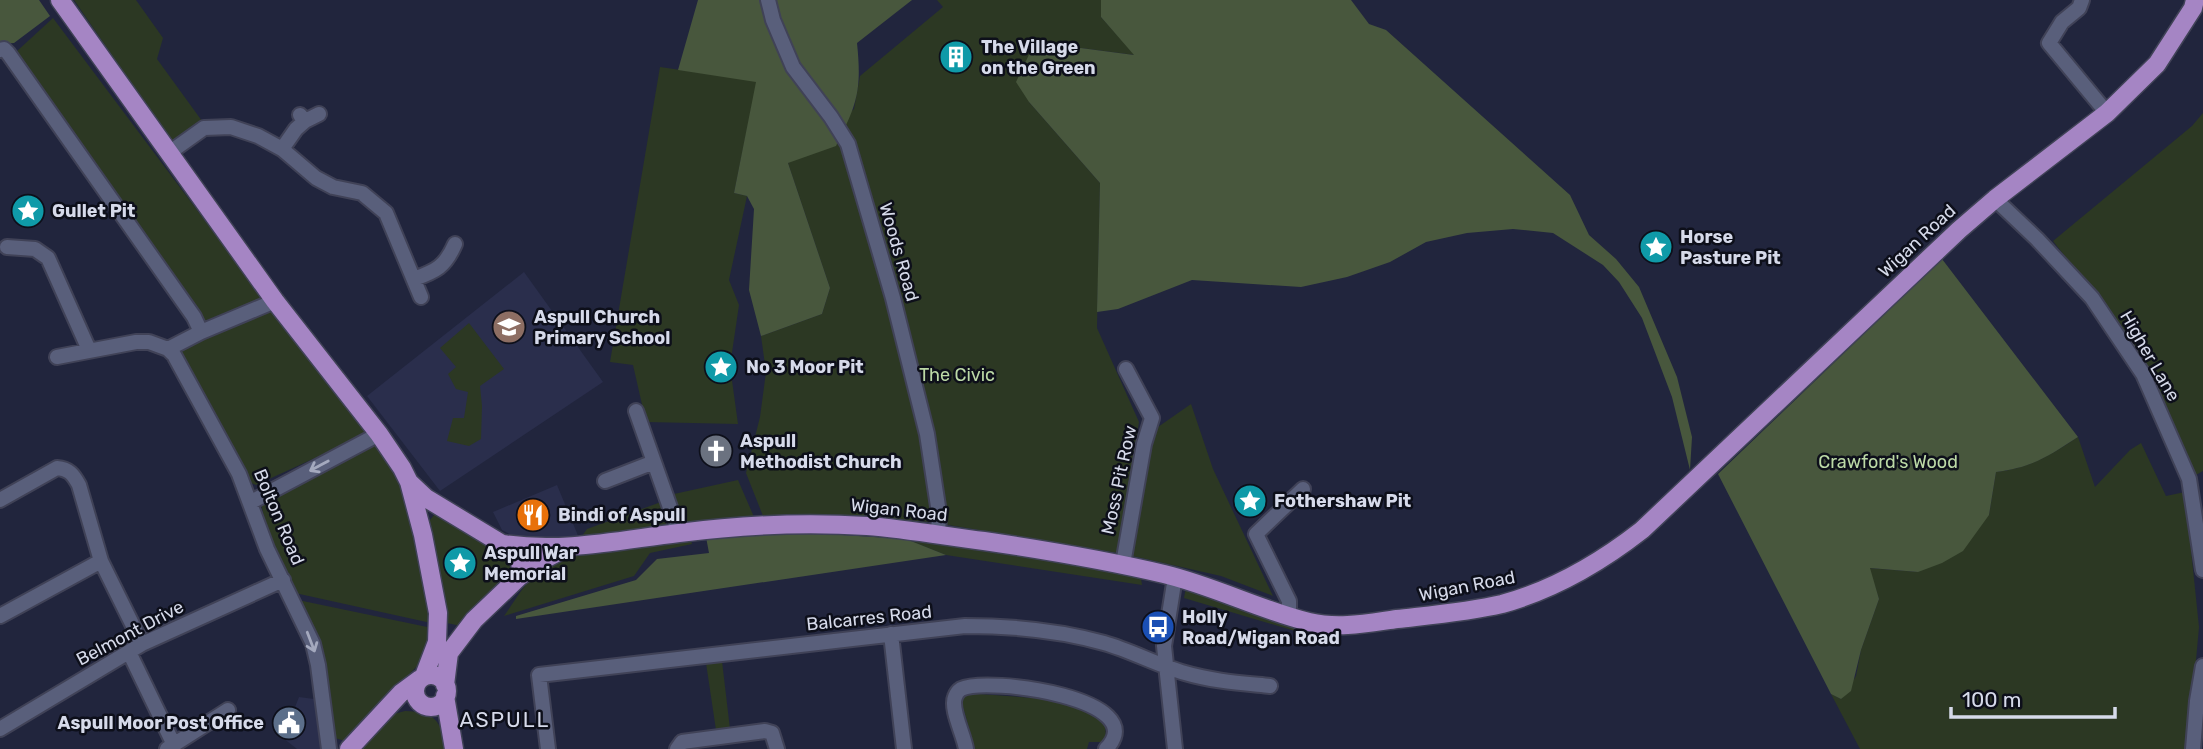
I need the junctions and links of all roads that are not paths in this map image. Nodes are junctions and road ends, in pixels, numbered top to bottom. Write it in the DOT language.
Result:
graph roads {
  1 [pos="60,0"];
  2 [pos="768,0"];
  3 [pos="2082,0"];
  4 [pos="2195,0"];
  5 [pos="0,50"];
  6 [pos="2107,113"];
  7 [pos="319,114"];
  8 [pos="282,149"];
  9 [pos="169,153"];
  10 [pos="1995,199"];
  11 [pos="456,242"];
  12 [pos="7,247"];
  13 [pos="414,279"];
  14 [pos="421,297"];
  15 [pos="275,301"];
  16 [pos="201,332"];
  17 [pos="168,349"];
  18 [pos="89,350"];
  19 [pos="57,358"];
  20 [pos="1126,369"];
  21 [pos="636,411"];
  22 [pos="379,434"];
  23 [pos="654,461"];
  24 [pos="605,481"];
  25 [pos="409,482"];
  26 [pos="1303,489"];
  27 [pos="0,500"];
  28 [pos="251,502"];
  29 [pos="448,512"];
  30 [pos="679,533"];
  31 [pos="939,534"];
  32 [pos="423,535"];
  33 [pos="503,544"];
  34 [pos="568,548"];
  35 [pos="101,561"];
  36 [pos="1123,564"];
  37 [pos="2203,570"];
  38 [pos="1175,576"];
  39 [pos="519,577"];
  40 [pos="283,580"];
  41 [pos="438,613"];
  42 [pos="0,616"];
  43 [pos="1289,616"];
  44 [pos="474,620"];
  45 [pos="891,634"];
  46 [pos="142,644"];
  47 [pos="129,652"];
  48 [pos="1165,666"];
  49 [pos="2203,666"];
  50 [pos="422,678"];
  51 [pos="1270,686"];
  52 [pos="436,698"];
  53 [pos="228,710"];
  54 [pos="383,712"];
  55 [pos="0,729"];
  56 [pos="170,747"];
  57 [pos="330,749"];
  58 [pos="349,749"];
  59 [pos="454,749"];
  60 [pos="548,749"];
  61 [pos="677,749"];
  62 [pos="777,749"];
  63 [pos="904,749"];
  64 [pos="966,749"];
  65 [pos="1106,749"];
  66 [pos="1175,749"];
  67 [pos="2193,749"];
  1 -- 9 [label="main road"];
  2 -- 31 [label="street, Woods Road"];
  3 -- 6 [label="street"];
  4 -- 6 [label="main road, Wigan Road"];
  5 -- 16 [label="street"];
  6 -- 10 [label="main road, Wigan Road"];
  7 -- 8 [label="street"];
  8 -- 9 [label="street"];
  8 -- 13 [label="street"];
  9 -- 15 [label="main road"];
  10 -- 37 [label="street, Higher Lane"];
  10 -- 43 [label="main road, Wigan Road"];
  11 -- 13 [label="street"];
  12 -- 18 [label="street"];
  13 -- 14 [label="street"];
  15 -- 16 [label="street"];
  15 -- 22 [label="main road"];
  16 -- 17 [label="street"];
  17 -- 18 [label="street"];
  17 -- 28 [label="street, Bolton Road"];
  18 -- 19 [label="street"];
  20 -- 36 [label="street, Moss Pit Row"];
  21 -- 23 [label="street"];
  22 -- 25 [label="main road"];
  22 -- 28 [label="street, one-way"];
  23 -- 24 [label="street"];
  23 -- 30 [label="street"];
  25 -- 29 [label="main road"];
  25 -- 32 [label="main road"];
  26 -- 43 [label="street"];
  27 -- 35 [label="street"];
  28 -- 40 [label="street, Bolton Road"];
  29 -- 32 [label="main road"];
  29 -- 33 [label="main road"];
  30 -- 31 [label="main road, Wigan Road"];
  30 -- 34 [label="main road, Wigan Road"];
  31 -- 36 [label="main road, Wigan Road"];
  32 -- 41 [label="main road"];
  33 -- 34 [label="main road, Wigan Road"];
  33 -- 39 [label="main road"];
  34 -- 39 [label="main road, Wigan Road"];
  35 -- 42 [label="street"];
  35 -- 46 [label="street"];
  36 -- 38 [label="main road, Wigan Road"];
  38 -- 43 [label="main road, Wigan Road"];
  38 -- 48 [label="street"];
  39 -- 44 [label="main road, Wigan Road"];
  40 -- 46 [label="street, Belmont Drive"];
  40 -- 57 [label="street, Bolton Road, one-way"];
  41 -- 44 [label="main road"];
  41 -- 50 [label="main road"];
  44 -- 52 [label="main road, Wigan Road"];
  45 -- 48 [label="street, Balcarres Road"];
  45 -- 60 [label="street, Balcarres Road"];
  45 -- 63 [label="street"];
  46 -- 47 [label="street, Belmont Drive"];
  47 -- 55 [label="street, Belmont Drive"];
  47 -- 56 [label="street"];
  48 -- 51 [label="street, Balcarres Road"];
  48 -- 66 [label="street"];
  49 -- 67 [label="street"];
  50 -- 52 [label="main road"];
  50 -- 52 [label="main road"];
  50 -- 54 [label="main road"];
  52 -- 54 [label="main road"];
  52 -- 59 [label="main road"];
  53 -- 56 [label="street"];
  54 -- 58 [label="main road"];
  61 -- 62 [label="street"];
  64 -- 65 [label="street"];
}
